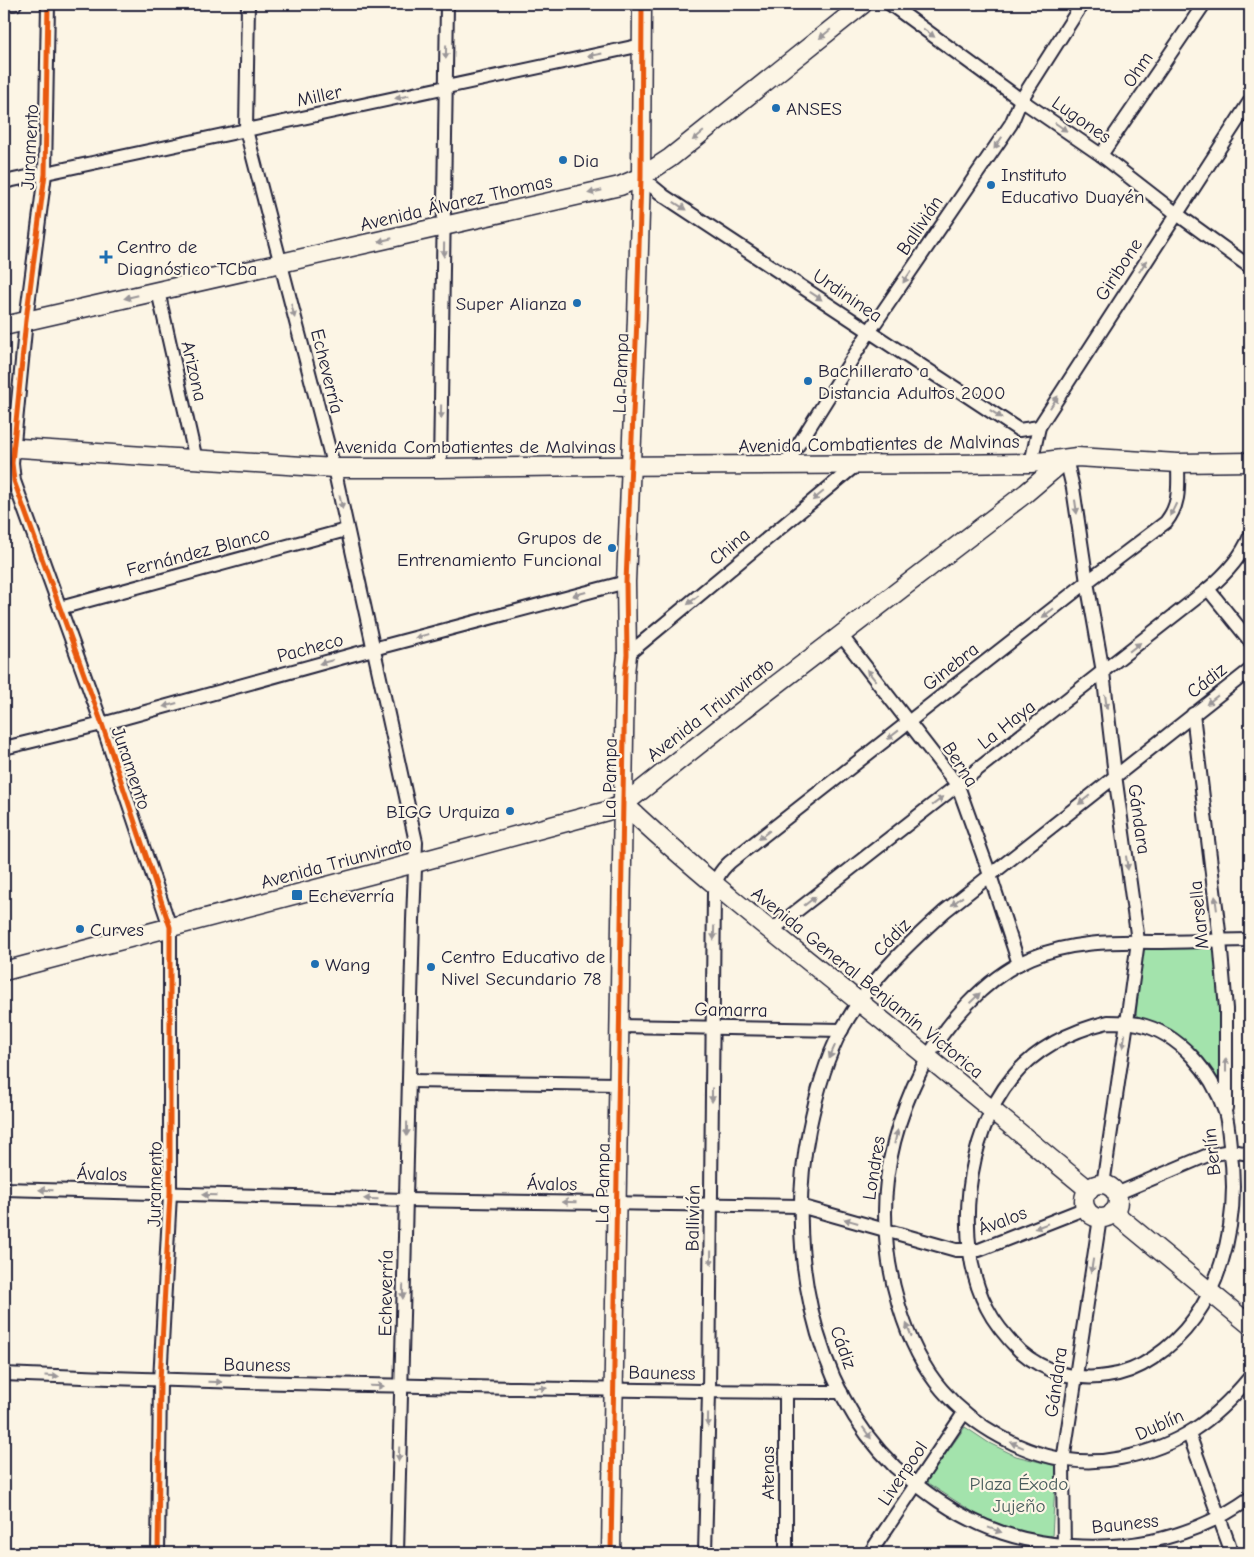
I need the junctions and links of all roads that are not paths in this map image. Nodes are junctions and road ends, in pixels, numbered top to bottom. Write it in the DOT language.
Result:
graph roads {
  1 [pos="4,4"];
  2 [pos="15,4"];
  3 [pos="48,4"];
  4 [pos="248,4"];
  5 [pos="447,4"];
  6 [pos="642,4"];
  7 [pos="863,4"];
  8 [pos="890,4"];
  9 [pos="1082,4"];
  10 [pos="1204,4"];
  11 [pos="642,44"];
  12 [pos="446,87"];
  13 [pos="1021,100"];
  14 [pos="1250,102"];
  15 [pos="246,130"];
  16 [pos="1101,155"];
  17 [pos="45,174"];
  18 [pos="641,177"];
  19 [pos="4,182"];
  20 [pos="1177,214"];
  21 [pos="444,226"];
  22 [pos="281,263"];
  23 [pos="1250,267"];
  24 [pos="158,291"];
  25 [pos="26,320"];
  26 [pos="4,326"];
  27 [pos="869,332"];
  28 [pos="1038,427"];
  29 [pos="8,447"];
  30 [pos="1066,459"];
  31 [pos="196,460"];
  32 [pos="1250,462"];
  33 [pos="1031,463"];
  34 [pos="1178,463"];
  35 [pos="856,465"];
  36 [pos="785,466"];
  37 [pos="631,467"];
  38 [pos="334,468"];
  39 [pos="440,468"];
  40 [pos="346,530"];
  41 [pos="1250,536"];
  42 [pos="626,582"];
  43 [pos="1087,582"];
  44 [pos="1208,589"];
  45 [pos="60,608"];
  46 [pos="841,635"];
  47 [pos="1250,641"];
  48 [pos="373,648"];
  49 [pos="626,655"];
  50 [pos="1250,670"];
  51 [pos="1103,672"];
  52 [pos="1193,714"];
  53 [pos="908,723"];
  54 [pos="102,724"];
  55 [pos="4,748"];
  56 [pos="1115,775"];
  57 [pos="958,786"];
  58 [pos="624,804"];
  59 [pos="415,863"];
  60 [pos="990,875"];
  61 [pos="715,884"];
  62 [pos="170,927"];
  63 [pos="772,931"];
  64 [pos="1220,940"];
  65 [pos="1250,940"];
  66 [pos="1138,941"];
  67 [pos="1019,964"];
  68 [pos="4,970"];
  69 [pos="860,1002"];
  70 [pos="1127,1022"];
  71 [pos="619,1026"];
  72 [pos="712,1028"];
  73 [pos="842,1030"];
  74 [pos="928,1058"];
  75 [pos="409,1081"];
  76 [pos="618,1084"];
  77 [pos="991,1110"];
  78 [pos="1226,1114"];
  79 [pos="1231,1151"];
  80 [pos="1250,1154"];
  81 [pos="4,1189"];
  82 [pos="1102,1190"];
  83 [pos="170,1194"];
  84 [pos="406,1200"];
  85 [pos="617,1203"];
  86 [pos="712,1204"];
  87 [pos="800,1206"];
  88 [pos="1100,1213"];
  89 [pos="886,1231"];
  90 [pos="970,1250"];
  91 [pos="1210,1292"];
  92 [pos="1250,1325"];
  93 [pos="4,1374"];
  94 [pos="1075,1377"];
  95 [pos="1250,1377"];
  96 [pos="160,1381"];
  97 [pos="401,1386"];
  98 [pos="614,1390"];
  99 [pos="709,1392"];
  100 [pos="786,1392"];
  101 [pos="841,1392"];
  102 [pos="964,1413"];
  103 [pos="1189,1434"];
  104 [pos="1063,1461"];
  105 [pos="916,1484"];
  106 [pos="1250,1498"];
  107 [pos="1219,1518"];
  108 [pos="1064,1549"];
  109 [pos="158,1553"];
  110 [pos="396,1553"];
  111 [pos="611,1553"];
  112 [pos="705,1553"];
  113 [pos="786,1553"];
  114 [pos="870,1553"];
  115 [pos="1232,1553"];
  1 -- 2 [label="street"];
  3 -- 17 [label="street, Juramento"];
  4 -- 15 [label="street, Echeverría"];
  5 -- 12 [label="street, one-way"];
  6 -- 11 [label="main road, La Pampa"];
  7 -- 18 [label="main road, Avenida Álvarez Thomas, one-way"];
  8 -- 13 [label="street, Lugones, one-way"];
  9 -- 13 [label="street, Ballivián"];
  10 -- 16 [label="street, Ohm"];
  11 -- 12 [label="street, Miller, one-way"];
  11 -- 18 [label="main road, La Pampa"];
  12 -- 15 [label="street, Miller, one-way"];
  12 -- 21 [label="street"];
  13 -- 16 [label="street, Lugones, one-way"];
  13 -- 27 [label="street, Ballivián, one-way"];
  14 -- 20 [label="street, Giribone"];
  15 -- 17 [label="street, Miller"];
  15 -- 22 [label="street, Echeverría"];
  16 -- 20 [label="street, Lugones"];
  17 -- 19 [label="street, Miller"];
  17 -- 25 [label="street, Juramento"];
  18 -- 21 [label="main road, Avenida Álvarez Thomas, one-way"];
  18 -- 27 [label="street, Urdininea, one-way"];
  18 -- 37 [label="main road, La Pampa"];
  20 -- 23 [label="street, Lugones"];
  28 -- 20 [label="street, Giribone, one-way"];
  21 -- 22 [label="main road, Avenida Álvarez Thomas, one-way"];
  21 -- 39 [label="street, one-way"];
  22 -- 24 [label="main road, Avenida Álvarez Thomas"];
  22 -- 38 [label="street, Echeverría, one-way"];
  24 -- 25 [label="main road, Avenida Álvarez Thomas, one-way"];
  24 -- 31 [label="street, Arizona"];
  25 -- 26 [label="main road, Avenida Álvarez Thomas"];
  25 -- 29 [label="street, Juramento"];
  27 -- 28 [label="street, Urdininea, one-way"];
  27 -- 36 [label="street, Ballivián"];
  28 -- 33 [label="street, Giribone"];
  29 -- 31 [label="main road, Avenida Combatientes de Malvinas"];
  29 -- 45 [label="street, Juramento"];
  30 -- 33 [label="main road, Avenida Combatientes de Malvinas"];
  30 -- 34 [label="main road"];
  30 -- 43 [label="street, Gándara, one-way"];
  30 -- 46 [label="main road, Avenida Triunvirato"];
  31 -- 38 [label="main road, Avenida Combatientes de Malvinas"];
  32 -- 34 [label="main road"];
  33 -- 35 [label="main road, Avenida Combatientes de Malvinas"];
  34 -- 43 [label="street, Ginebra, one-way"];
  35 -- 36 [label="main road, Avenida Combatientes de Malvinas"];
  35 -- 49 [label="street, China, one-way"];
  36 -- 37 [label="main road, Avenida Combatientes de Malvinas"];
  37 -- 39 [label="main road, Avenida Combatientes de Malvinas"];
  37 -- 42 [label="main road, La Pampa"];
  38 -- 39 [label="main road, Avenida Combatientes de Malvinas"];
  38 -- 40 [label="street, Echeverría, one-way"];
  40 -- 45 [label="street, Fernández Blanco"];
  40 -- 48 [label="street, Echeverría"];
  41 -- 44 [label="street, La Haya"];
  42 -- 48 [label="street, Pacheco, one-way"];
  42 -- 49 [label="main road, La Pampa"];
  43 -- 51 [label="street, Gándara"];
  43 -- 53 [label="street, Ginebra, one-way"];
  44 -- 47 [label="street"];
  51 -- 44 [label="street, La Haya, one-way"];
  45 -- 54 [label="street, Juramento"];
  53 -- 46 [label="street, Berna, one-way"];
  46 -- 58 [label="main road, Avenida Triunvirato"];
  48 -- 54 [label="street, Pacheco, one-way"];
  48 -- 59 [label="street, Echeverría"];
  49 -- 58 [label="main road, La Pampa"];
  50 -- 52 [label="street, Cádiz, one-way"];
  51 -- 56 [label="street, Gándara, one-way"];
  51 -- 57 [label="street, La Haya"];
  52 -- 56 [label="street, Cádiz"];
  64 -- 52 [label="street, Marsella, one-way"];
  53 -- 57 [label="street, Berna"];
  53 -- 61 [label="street, Ginebra, one-way"];
  54 -- 55 [label="street, Pacheco"];
  54 -- 62 [label="street, Juramento"];
  56 -- 60 [label="street, Cádiz, one-way"];
  56 -- 66 [label="street, Gándara, one-way"];
  57 -- 60 [label="street, Berna"];
  63 -- 57 [label="street, La Haya, one-way"];
  58 -- 59 [label="main road, Avenida Triunvirato"];
  58 -- 61 [label="main road, Avenida General Benjamín Victorica"];
  58 -- 71 [label="main road, La Pampa"];
  59 -- 62 [label="main road, Avenida Triunvirato"];
  59 -- 75 [label="street, Echeverría"];
  60 -- 67 [label="street, Berna"];
  60 -- 69 [label="street, Cádiz, one-way"];
  61 -- 63 [label="main road, Avenida General Benjamín Victorica"];
  61 -- 72 [label="street, Ballivián, one-way"];
  62 -- 68 [label="main road, Avenida Triunvirato"];
  62 -- 83 [label="street, Juramento"];
  63 -- 69 [label="main road, Avenida General Benjamín Victorica"];
  64 -- 65 [label="street"];
  64 -- 66 [label="street"];
  78 -- 64 [label="street, Marsella, one-way"];
  66 -- 67 [label="street, Londres"];
  66 -- 70 [label="street, Gándara"];
  74 -- 67 [label="street, Londres, one-way"];
  69 -- 73 [label="street, Cádiz"];
  69 -- 74 [label="main road, Avenida General Benjamín Victorica"];
  70 -- 77 [label="street, Berlín"];
  70 -- 78 [label="street, Berlín"];
  70 -- 82 [label="street, Gándara, one-way"];
  71 -- 72 [label="street, Gamarra"];
  71 -- 76 [label="main road, La Pampa"];
  72 -- 73 [label="street, Gamarra"];
  72 -- 86 [label="street, Ballivián, one-way"];
  73 -- 87 [label="street, Cádiz, one-way"];
  74 -- 77 [label="main road, Avenida General Benjamín Victorica"];
  89 -- 74 [label="street, Londres, one-way"];
  75 -- 76 [label="street"];
  75 -- 84 [label="street, Echeverría, one-way"];
  76 -- 85 [label="main road, La Pampa"];
  77 -- 82 [label="main road, Avenida General Benjamín Victorica"];
  77 -- 90 [label="street, Berlín"];
  78 -- 79 [label="street, Berlín"];
  79 -- 80 [label="street"];
  79 -- 82 [label="street"];
  79 -- 91 [label="street, Berlín"];
  83 -- 81 [label="street, Ávalos, one-way"];
  82 -- 88 [label="main road"];
  82 -- 88 [label="main road"];
  84 -- 83 [label="street, Ávalos, one-way"];
  83 -- 96 [label="street, Juramento"];
  85 -- 84 [label="street, Ávalos, one-way"];
  84 -- 97 [label="street, Echeverría, one-way"];
  85 -- 86 [label="street, Ávalos"];
  85 -- 98 [label="main road, La Pampa"];
  86 -- 87 [label="street, Ávalos"];
  86 -- 99 [label="street, Ballivián, one-way"];
  89 -- 87 [label="street, Ávalos, one-way"];
  87 -- 101 [label="street, Cádiz"];
  88 -- 90 [label="street, Ávalos, one-way"];
  88 -- 91 [label="main road"];
  88 -- 94 [label="street, Gándara, one-way"];
  89 -- 90 [label="street, Ávalos"];
  102 -- 89 [label="street, Londres, one-way"];
  90 -- 94 [label="street, Berlín"];
  91 -- 92 [label="main road"];
  91 -- 94 [label="street, Berlín"];
  93 -- 96 [label="street, Bauness, one-way"];
  94 -- 104 [label="street, Gándara"];
  95 -- 103 [label="street, Dublín"];
  96 -- 97 [label="street, Bauness, one-way"];
  96 -- 109 [label="street, Juramento"];
  97 -- 98 [label="street, Bauness, one-way"];
  97 -- 110 [label="street, Echeverría, one-way"];
  98 -- 99 [label="street, Bauness"];
  98 -- 111 [label="main road, La Pampa"];
  99 -- 100 [label="street, Bauness"];
  99 -- 112 [label="street, Ballivián, one-way"];
  100 -- 101 [label="street, Bauness"];
  100 -- 113 [label="street, Atenas"];
  101 -- 105 [label="street, Bauness, one-way"];
  104 -- 102 [label="street, Londres, one-way"];
  102 -- 105 [label="street, Liverpool"];
  103 -- 104 [label="street, Dublín"];
  103 -- 107 [label="street"];
  104 -- 108 [label="street, Gándara"];
  105 -- 108 [label="street, Bauness, one-way"];
  105 -- 114 [label="street, Liverpool"];
  106 -- 107 [label="street, Bauness"];
  107 -- 108 [label="street, Bauness"];
  107 -- 115 [label="street"];
}
